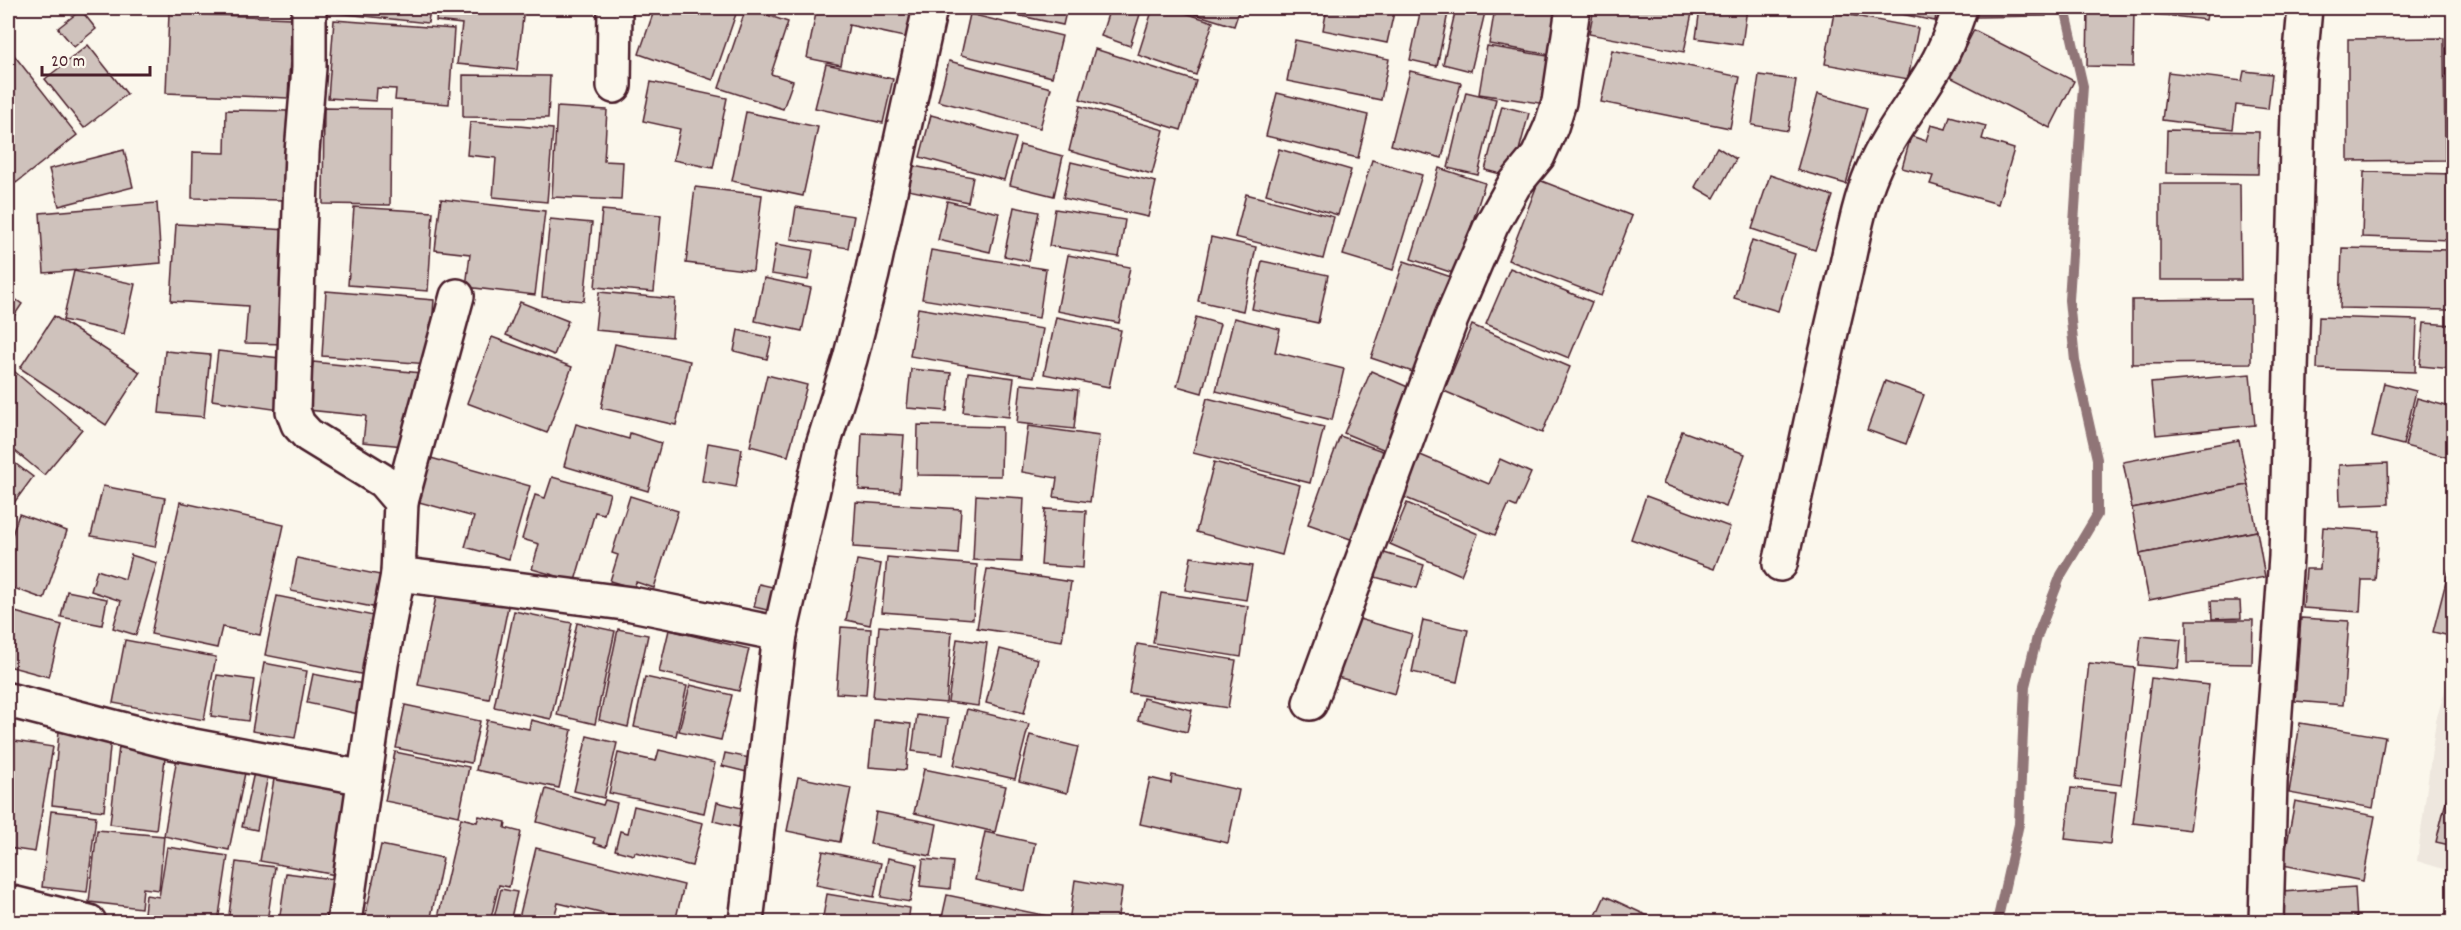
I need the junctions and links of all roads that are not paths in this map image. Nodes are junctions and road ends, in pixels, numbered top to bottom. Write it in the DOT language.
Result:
graph roads {
  1 [pos="309,8"];
  2 [pos="615,8"];
  3 [pos="930,8"];
  4 [pos="1573,8"];
  5 [pos="1960,8"];
  6 [pos="2305,8"];
  7 [pos="614,86"];
  8 [pos="457,296"];
  9 [pos="401,502"];
  10 [pos="1780,564"];
  11 [pos="398,574"];
  12 [pos="780,634"];
  13 [pos="8,700"];
  14 [pos="1310,703"];
  15 [pos="365,778"];
  16 [pos="8,902"];
  17 [pos="88,922"];
  18 [pos="344,922"];
  19 [pos="746,922"];
  20 [pos="2266,922"];
  1 -- 9 [label="street"];
  2 -- 7 [label="street"];
  3 -- 12 [label="street"];
  4 -- 14 [label="street"];
  5 -- 10 [label="street"];
  6 -- 20 [label="street"];
  8 -- 9 [label="street"];
  9 -- 11 [label="street"];
  11 -- 12 [label="street"];
  11 -- 15 [label="street"];
  12 -- 19 [label="street"];
  13 -- 15 [label="street"];
  15 -- 18 [label="street"];
  16 -- 17 [label="street"];
}
